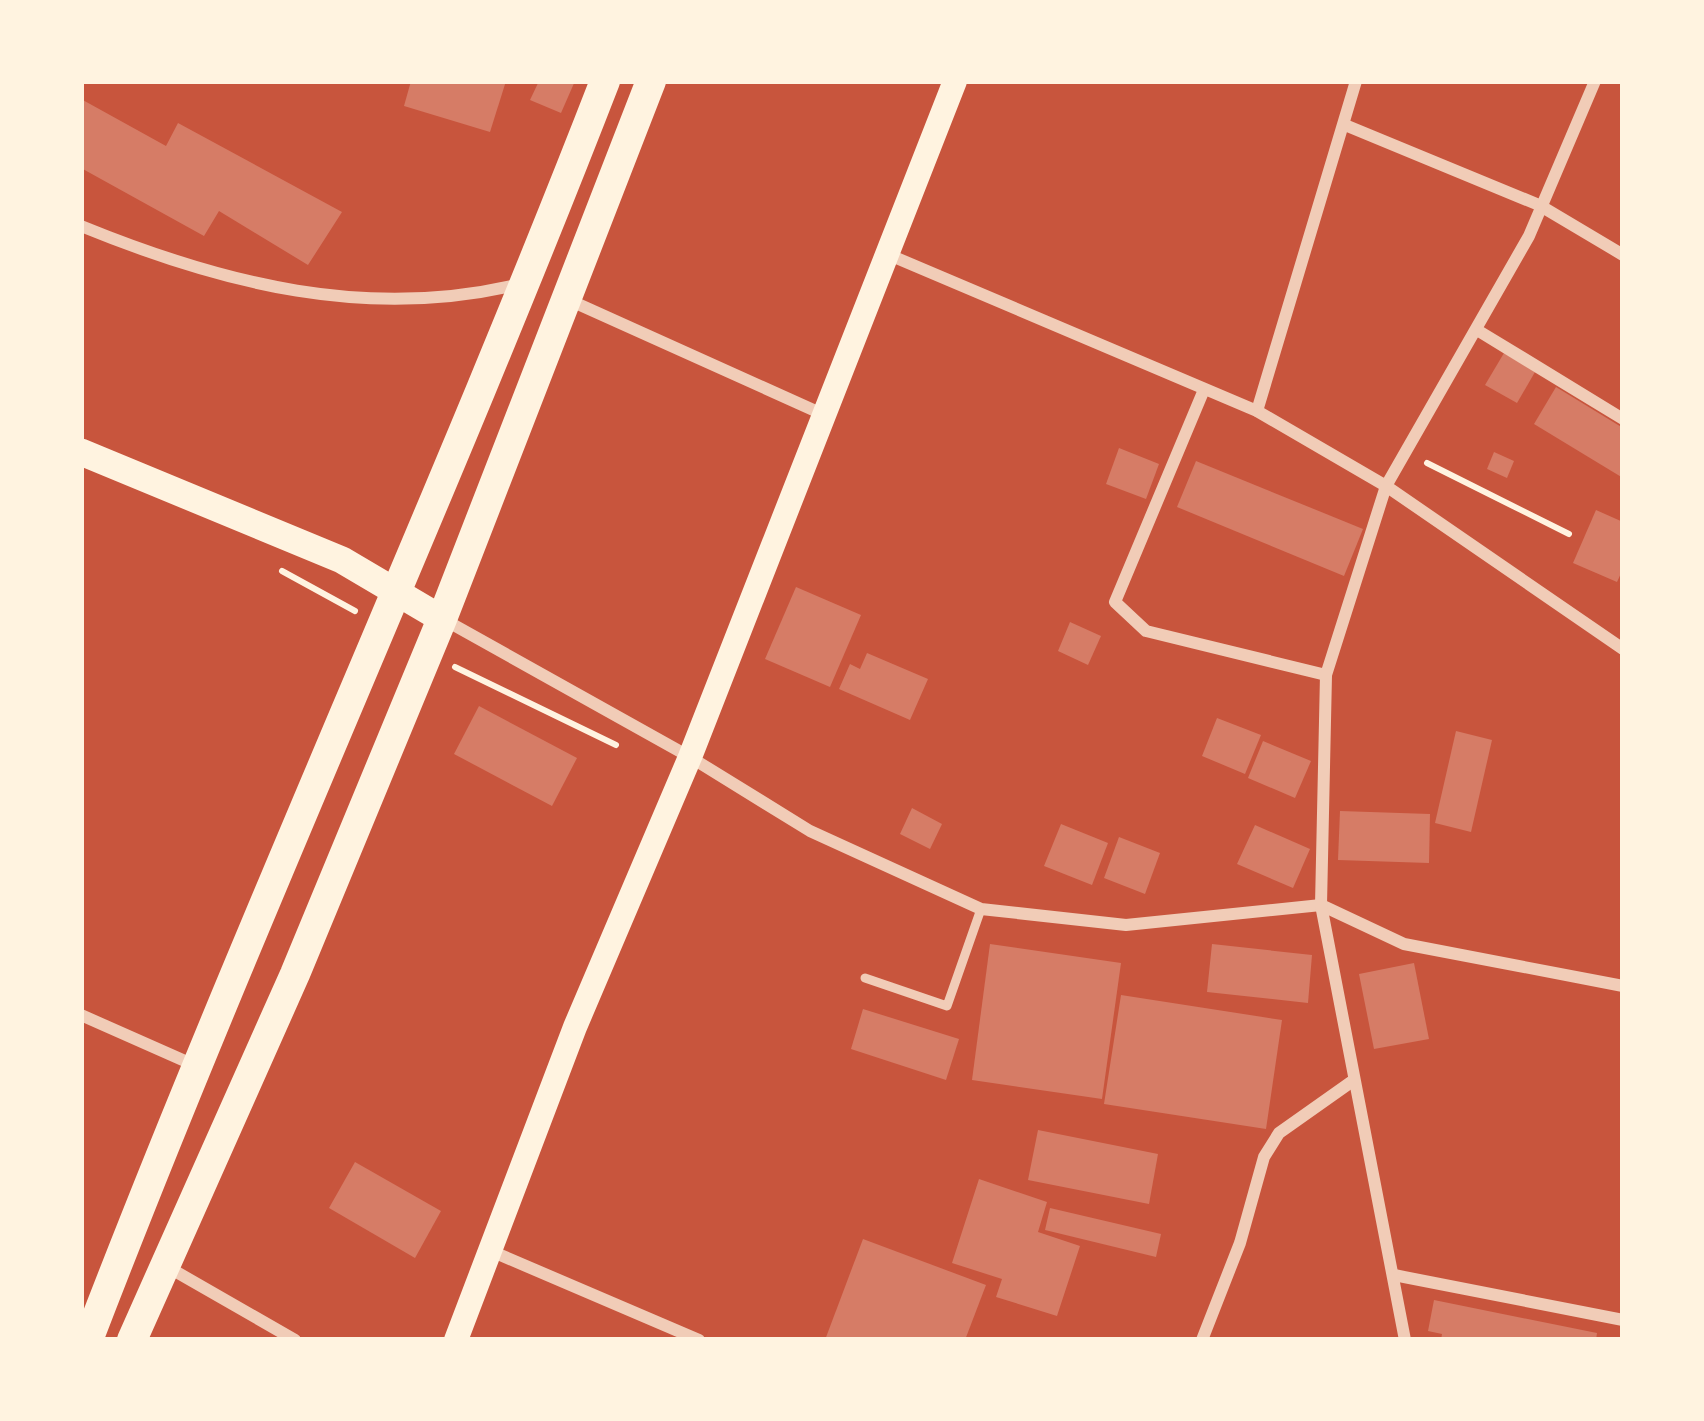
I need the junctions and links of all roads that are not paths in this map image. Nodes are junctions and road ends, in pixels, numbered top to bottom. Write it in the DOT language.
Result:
graph roads {
  1 [pos="605,81"];
  2 [pos="651,81"];
  3 [pos="955,81"];
  4 [pos="1356,81"];
  5 [pos="1595,81"];
  6 [pos="1345,125"];
  7 [pos="1540,206"];
  8 [pos="81,226"];
  9 [pos="885,253"];
  10 [pos="1623,255"];
  11 [pos="526,283"];
  12 [pos="568,300"];
  13 [pos="1477,330"];
  14 [pos="1203,392"];
  15 [pos="1257,411"];
  16 [pos="820,413"];
  17 [pos="1623,419"];
  18 [pos="81,452"];
  19 [pos="1386,486"];
  20 [pos="394,588"];
  21 [pos="442,619"];
  22 [pos="1623,649"];
  23 [pos="1326,675"];
  24 [pos="690,757"];
  25 [pos="1321,905"];
  26 [pos="981,909"];
  27 [pos="865,978"];
  28 [pos="1623,986"];
  29 [pos="81,1015"];
  30 [pos="194,1065"];
  31 [pos="1354,1080"];
  32 [pos="491,1251"];
  33 [pos="165,1266"];
  34 [pos="1394,1275"];
  35 [pos="1623,1320"];
  36 [pos="88,1340"];
  37 [pos="132,1340"];
  38 [pos="295,1340"];
  39 [pos="457,1340"];
  40 [pos="700,1340"];
  41 [pos="1202,1340"];
  42 [pos="1405,1340"];
  1 -- 11 [label="highway"];
  2 -- 12 [label="highway"];
  3 -- 9 [label="main road"];
  4 -- 6 [label="street"];
  5 -- 7 [label="street"];
  6 -- 7 [label="street"];
  6 -- 15 [label="street"];
  7 -- 10 [label="street"];
  7 -- 13 [label="street"];
  8 -- 11 [label="street"];
  9 -- 14 [label="street"];
  9 -- 16 [label="main road"];
  11 -- 20 [label="highway"];
  12 -- 16 [label="street"];
  12 -- 21 [label="highway"];
  13 -- 17 [label="street"];
  13 -- 19 [label="street"];
  14 -- 15 [label="street"];
  14 -- 23 [label="street"];
  15 -- 19 [label="street"];
  16 -- 24 [label="main road"];
  18 -- 20 [label="main road"];
  19 -- 22 [label="street"];
  19 -- 23 [label="street"];
  20 -- 21 [label="main road"];
  20 -- 30 [label="highway"];
  21 -- 24 [label="street"];
  21 -- 33 [label="highway"];
  23 -- 25 [label="street"];
  24 -- 26 [label="street"];
  24 -- 32 [label="main road"];
  25 -- 26 [label="street"];
  25 -- 28 [label="street"];
  25 -- 31 [label="street"];
  26 -- 27 [label="lane"];
  29 -- 30 [label="street"];
  30 -- 36 [label="highway"];
  31 -- 34 [label="street"];
  31 -- 41 [label="street"];
  32 -- 39 [label="main road"];
  32 -- 40 [label="street"];
  33 -- 37 [label="highway"];
  33 -- 38 [label="street"];
  34 -- 35 [label="street"];
  34 -- 42 [label="street"];
}
